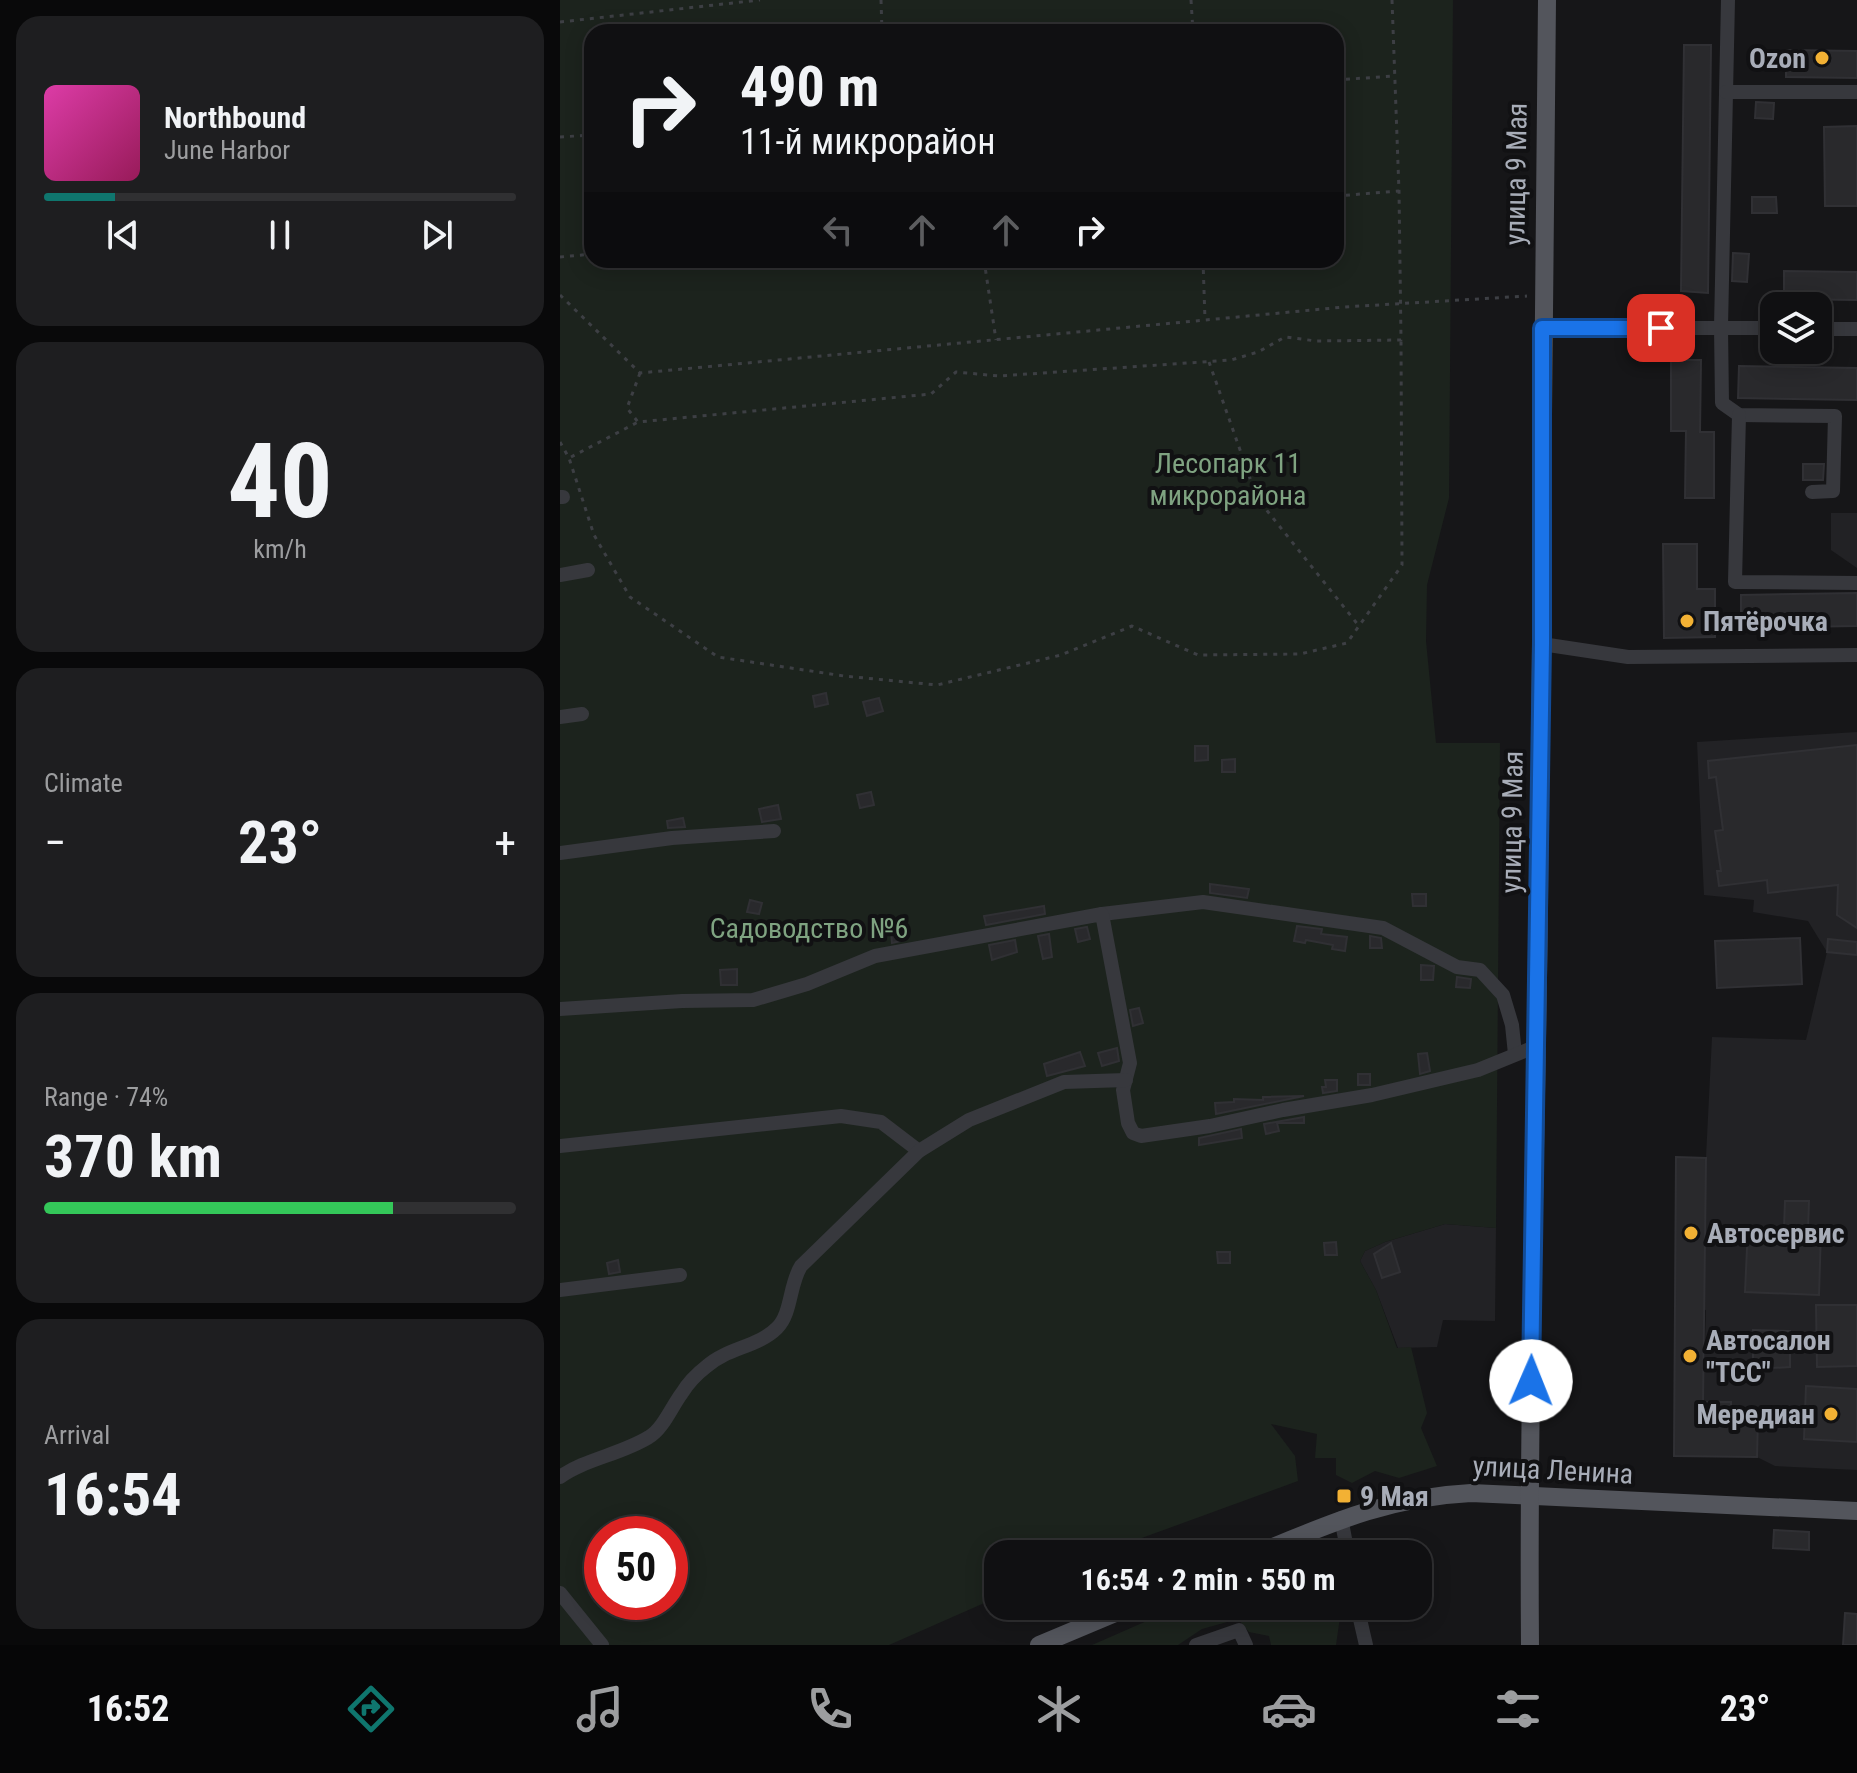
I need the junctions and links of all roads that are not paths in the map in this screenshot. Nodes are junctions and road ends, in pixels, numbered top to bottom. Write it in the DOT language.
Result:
graph roads {
  1 [pos="1547,0"];
  2 [pos="1728,0"];
  3 [pos="1726,92"];
  4 [pos="1857,92"];
  5 [pos="1721,327"];
  6 [pos="1542,328"];
  7 [pos="1760,328"];
  8 [pos="1832,329"];
  9 [pos="1857,329"];
  10 [pos="1739,415"];
  11 [pos="1812,492"];
  12 [pos="588,570"];
  13 [pos="560,575"];
  14 [pos="1857,583"];
  15 [pos="1542,644"];
  16 [pos="1857,655"];
  17 [pos="582,714"];
  18 [pos="560,717"];
  19 [pos="774,831"];
  20 [pos="560,853"];
  21 [pos="1102,914"];
  22 [pos="560,1009"];
  23 [pos="1537,1046"];
  24 [pos="1515,1054"];
  25 [pos="1126,1080"];
  26 [pos="560,1146"];
  27 [pos="919,1151"];
  28 [pos="680,1275"];
  29 [pos="560,1290"];
  30 [pos="560,1477"];
  31 [pos="1528,1497"];
  32 [pos="1857,1511"];
  33 [pos="1341,1518"];
  34 [pos="1289,1540"];
  35 [pos="1345,1540"];
  36 [pos="560,1593"];
  37 [pos="1099,1620"];
  38 [pos="1360,1620"];
  39 [pos="1203,1644"];
  40 [pos="602,1645"];
  41 [pos="1040,1645"];
  42 [pos="1246,1645"];
  43 [pos="1366,1645"];
  44 [pos="1530,1645"];
  1 -- 6 [label="main road, улица 9 Мая"];
  2 -- 3 [label="street"];
  3 -- 4 [label="street"];
  3 -- 5 [label="street"];
  5 -- 6 [label="street"];
  5 -- 7 [label="street"];
  5 -- 10 [label="street"];
  6 -- 15 [label="main road, улица 9 Мая"];
  8 -- 9 [label="street"];
  10 -- 11 [label="street"];
  10 -- 14 [label="street"];
  12 -- 13 [label="street"];
  15 -- 16 [label="street"];
  15 -- 23 [label="main road, улица 9 Мая"];
  17 -- 18 [label="street"];
  19 -- 20 [label="street"];
  21 -- 22 [label="street"];
  21 -- 24 [label="street"];
  21 -- 25 [label="street"];
  23 -- 24 [label="street"];
  23 -- 31 [label="main road, улица 9 Мая"];
  24 -- 25 [label="street"];
  25 -- 27 [label="street"];
  26 -- 27 [label="street"];
  27 -- 30 [label="street"];
  28 -- 29 [label="street"];
  31 -- 32 [label="main road, улица Ленина"];
  31 -- 33 [label="main road, улица Ленина"];
  31 -- 44 [label="main road, улица 9 Мая"];
  33 -- 34 [label="main road, улица Ленина"];
  33 -- 35 [label="street"];
  36 -- 40 [label="street"];
  37 -- 41 [label="main road"];
  38 -- 43 [label="street"];
  39 -- 42 [label="street"];
}
